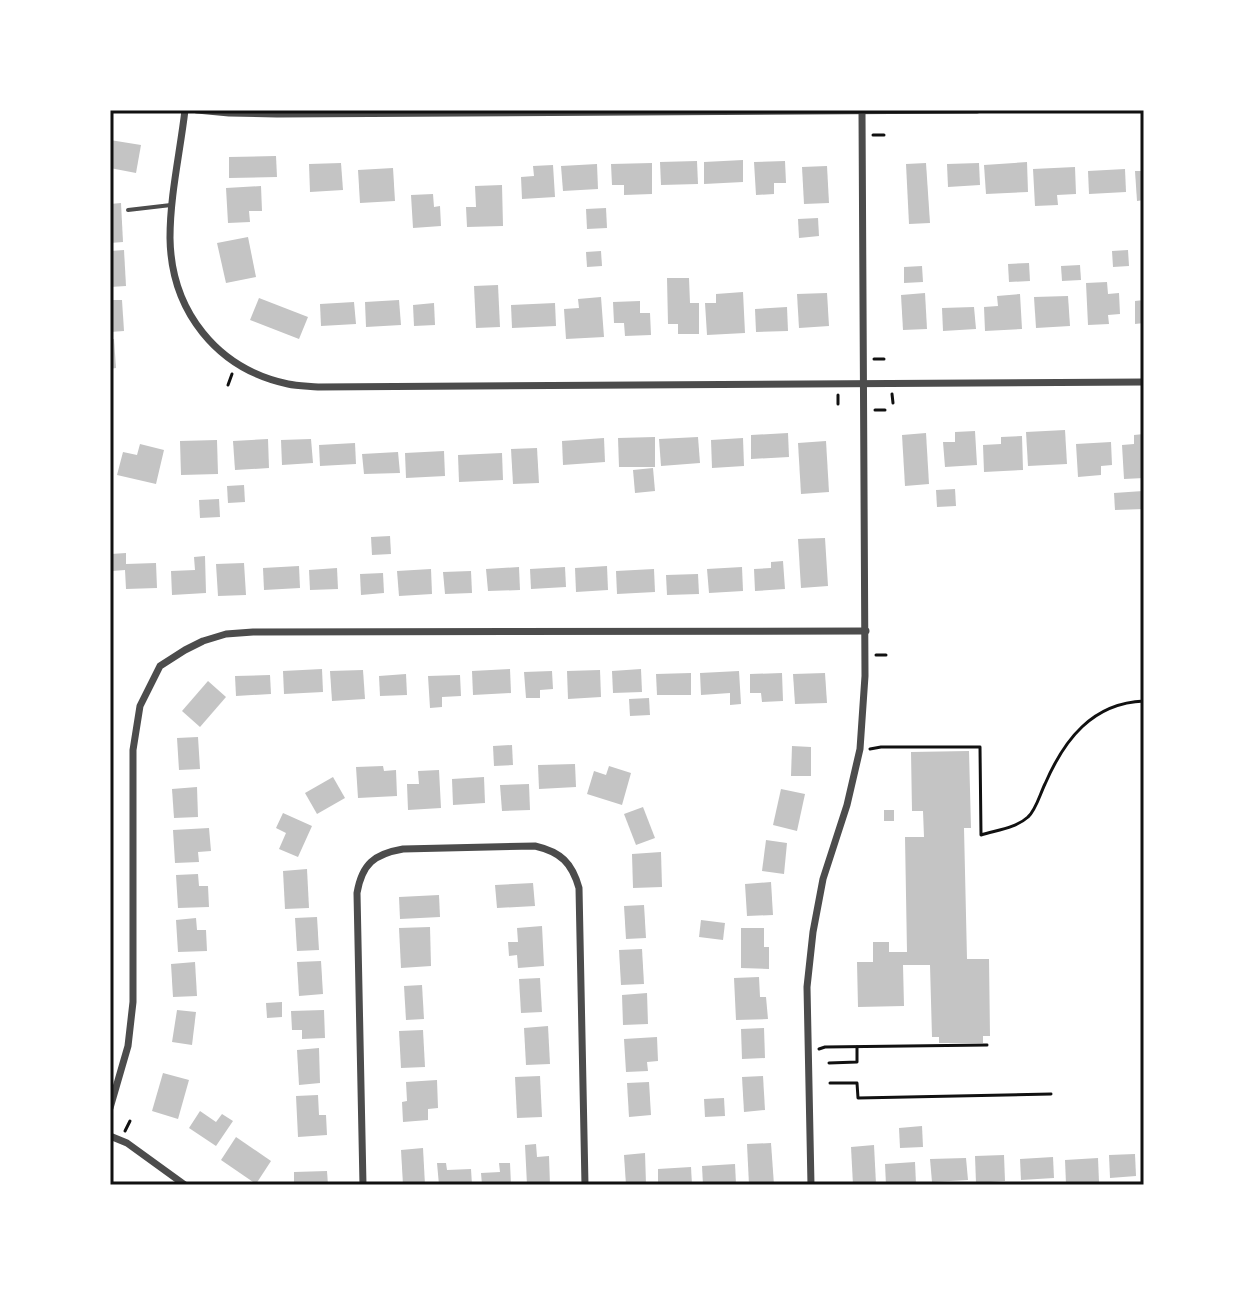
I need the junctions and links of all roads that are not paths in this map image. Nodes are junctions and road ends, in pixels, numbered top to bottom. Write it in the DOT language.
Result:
graph roads {
  1 [pos="185,110"];
  2 [pos="197,110"];
  3 [pos="977,110"];
  4 [pos="862,112"];
  5 [pos="171,205"];
  6 [pos="128,210"];
  7 [pos="1144,382"];
  8 [pos="864,384"];
  9 [pos="866,631"];
  10 [pos="110,1108"];
  11 [pos="110,1136"];
  12 [pos="185,1185"];
  13 [pos="363,1185"];
  14 [pos="585,1185"];
  15 [pos="811,1185"];
  1 -- 5 [label="street"];
  2 -- 4 [label="street"];
  3 -- 4 [label="street"];
  4 -- 8 [label="street"];
  5 -- 6 [label="lane"];
  5 -- 8 [label="street"];
  7 -- 8 [label="street"];
  8 -- 9 [label="street"];
  9 -- 10 [label="street"];
  9 -- 15 [label="street"];
  11 -- 12 [label="street"];
  13 -- 14 [label="street"];
}
